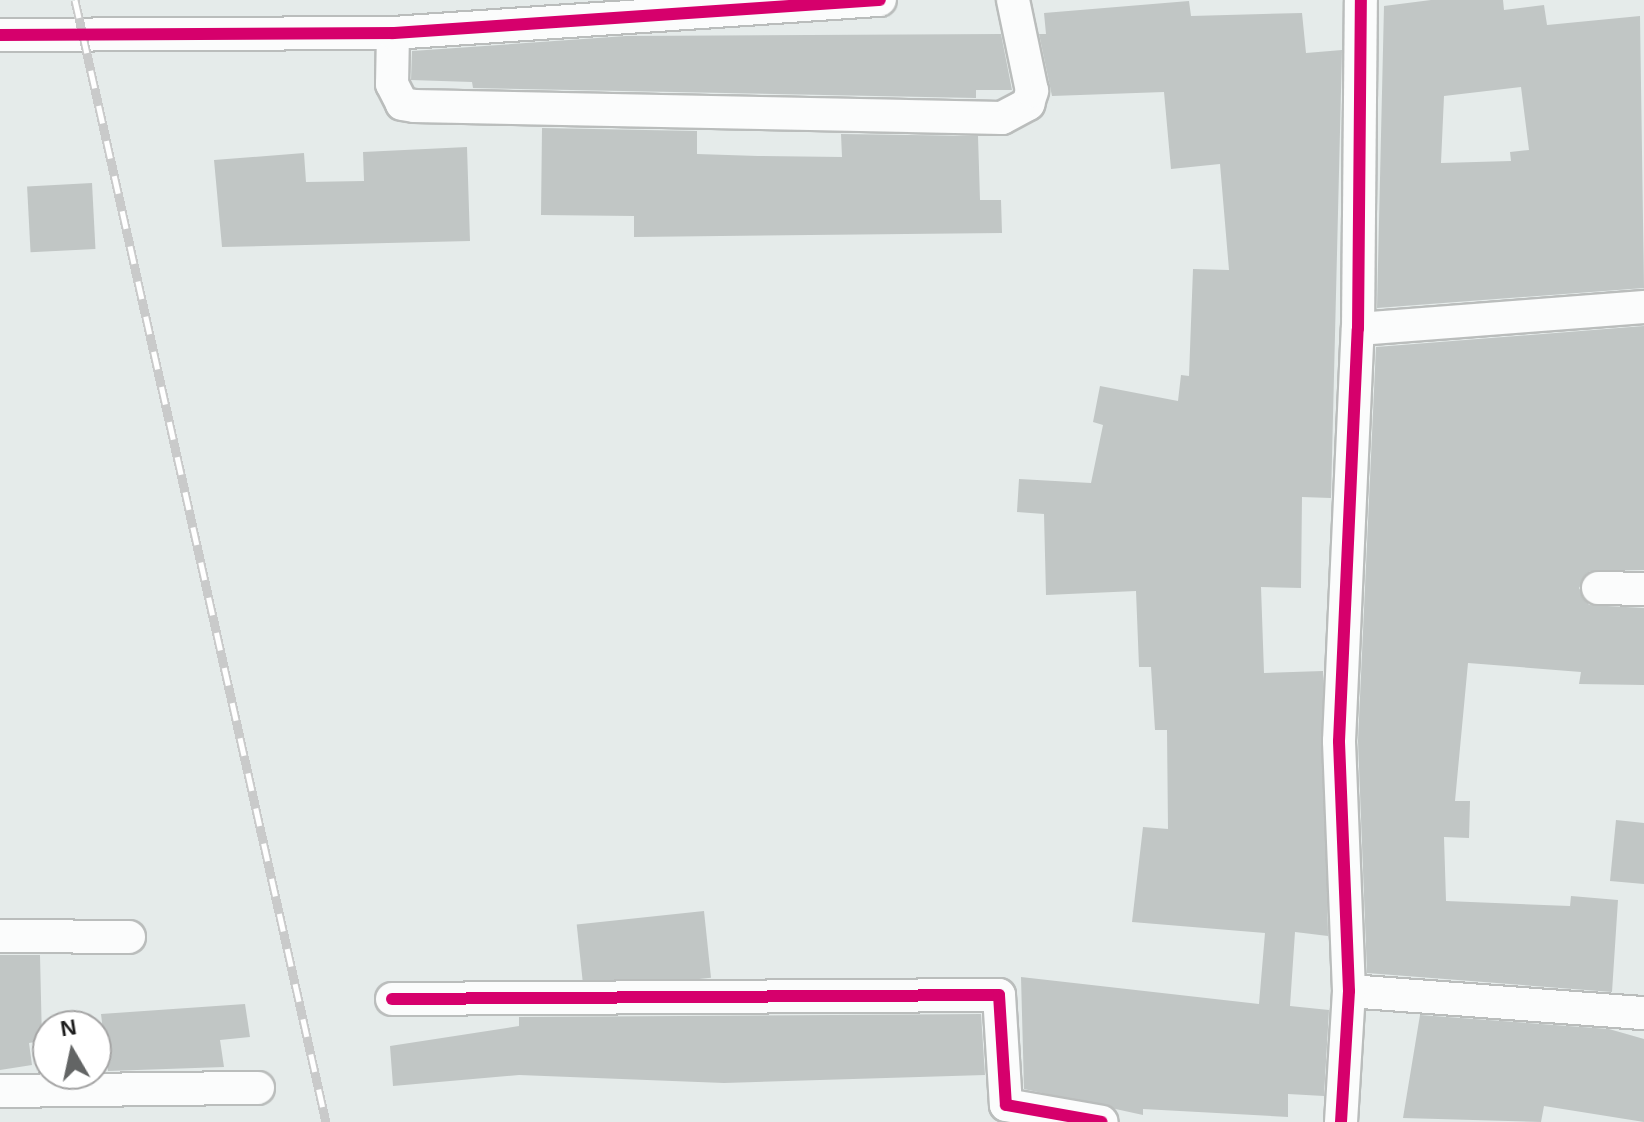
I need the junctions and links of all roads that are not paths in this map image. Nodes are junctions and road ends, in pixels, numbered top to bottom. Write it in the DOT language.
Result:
graph roads {
  1 [pos="880,0"];
  2 [pos="1013,0"];
  3 [pos="1361,0"];
  4 [pos="393,33"];
  5 [pos="0,35"];
  6 [pos="1644,307"];
  7 [pos="1358,329"];
  8 [pos="1598,588"];
  9 [pos="1644,589"];
  10 [pos="0,936"];
  11 [pos="129,937"];
  12 [pos="1349,991"];
  13 [pos="392,999"];
  14 [pos="1644,1013"];
  15 [pos="258,1088"];
  16 [pos="0,1091"];
  17 [pos="1102,1122"];
  18 [pos="1341,1122"];
  1 -- 4 [label="street"];
  2 -- 4 [label="street"];
  3 -- 7 [label="street"];
  4 -- 5 [label="street"];
  6 -- 7 [label="street"];
  7 -- 12 [label="street"];
  8 -- 9 [label="street"];
  10 -- 11 [label="street"];
  12 -- 14 [label="street"];
  12 -- 18 [label="street"];
  13 -- 17 [label="street"];
  15 -- 16 [label="street"];
}
